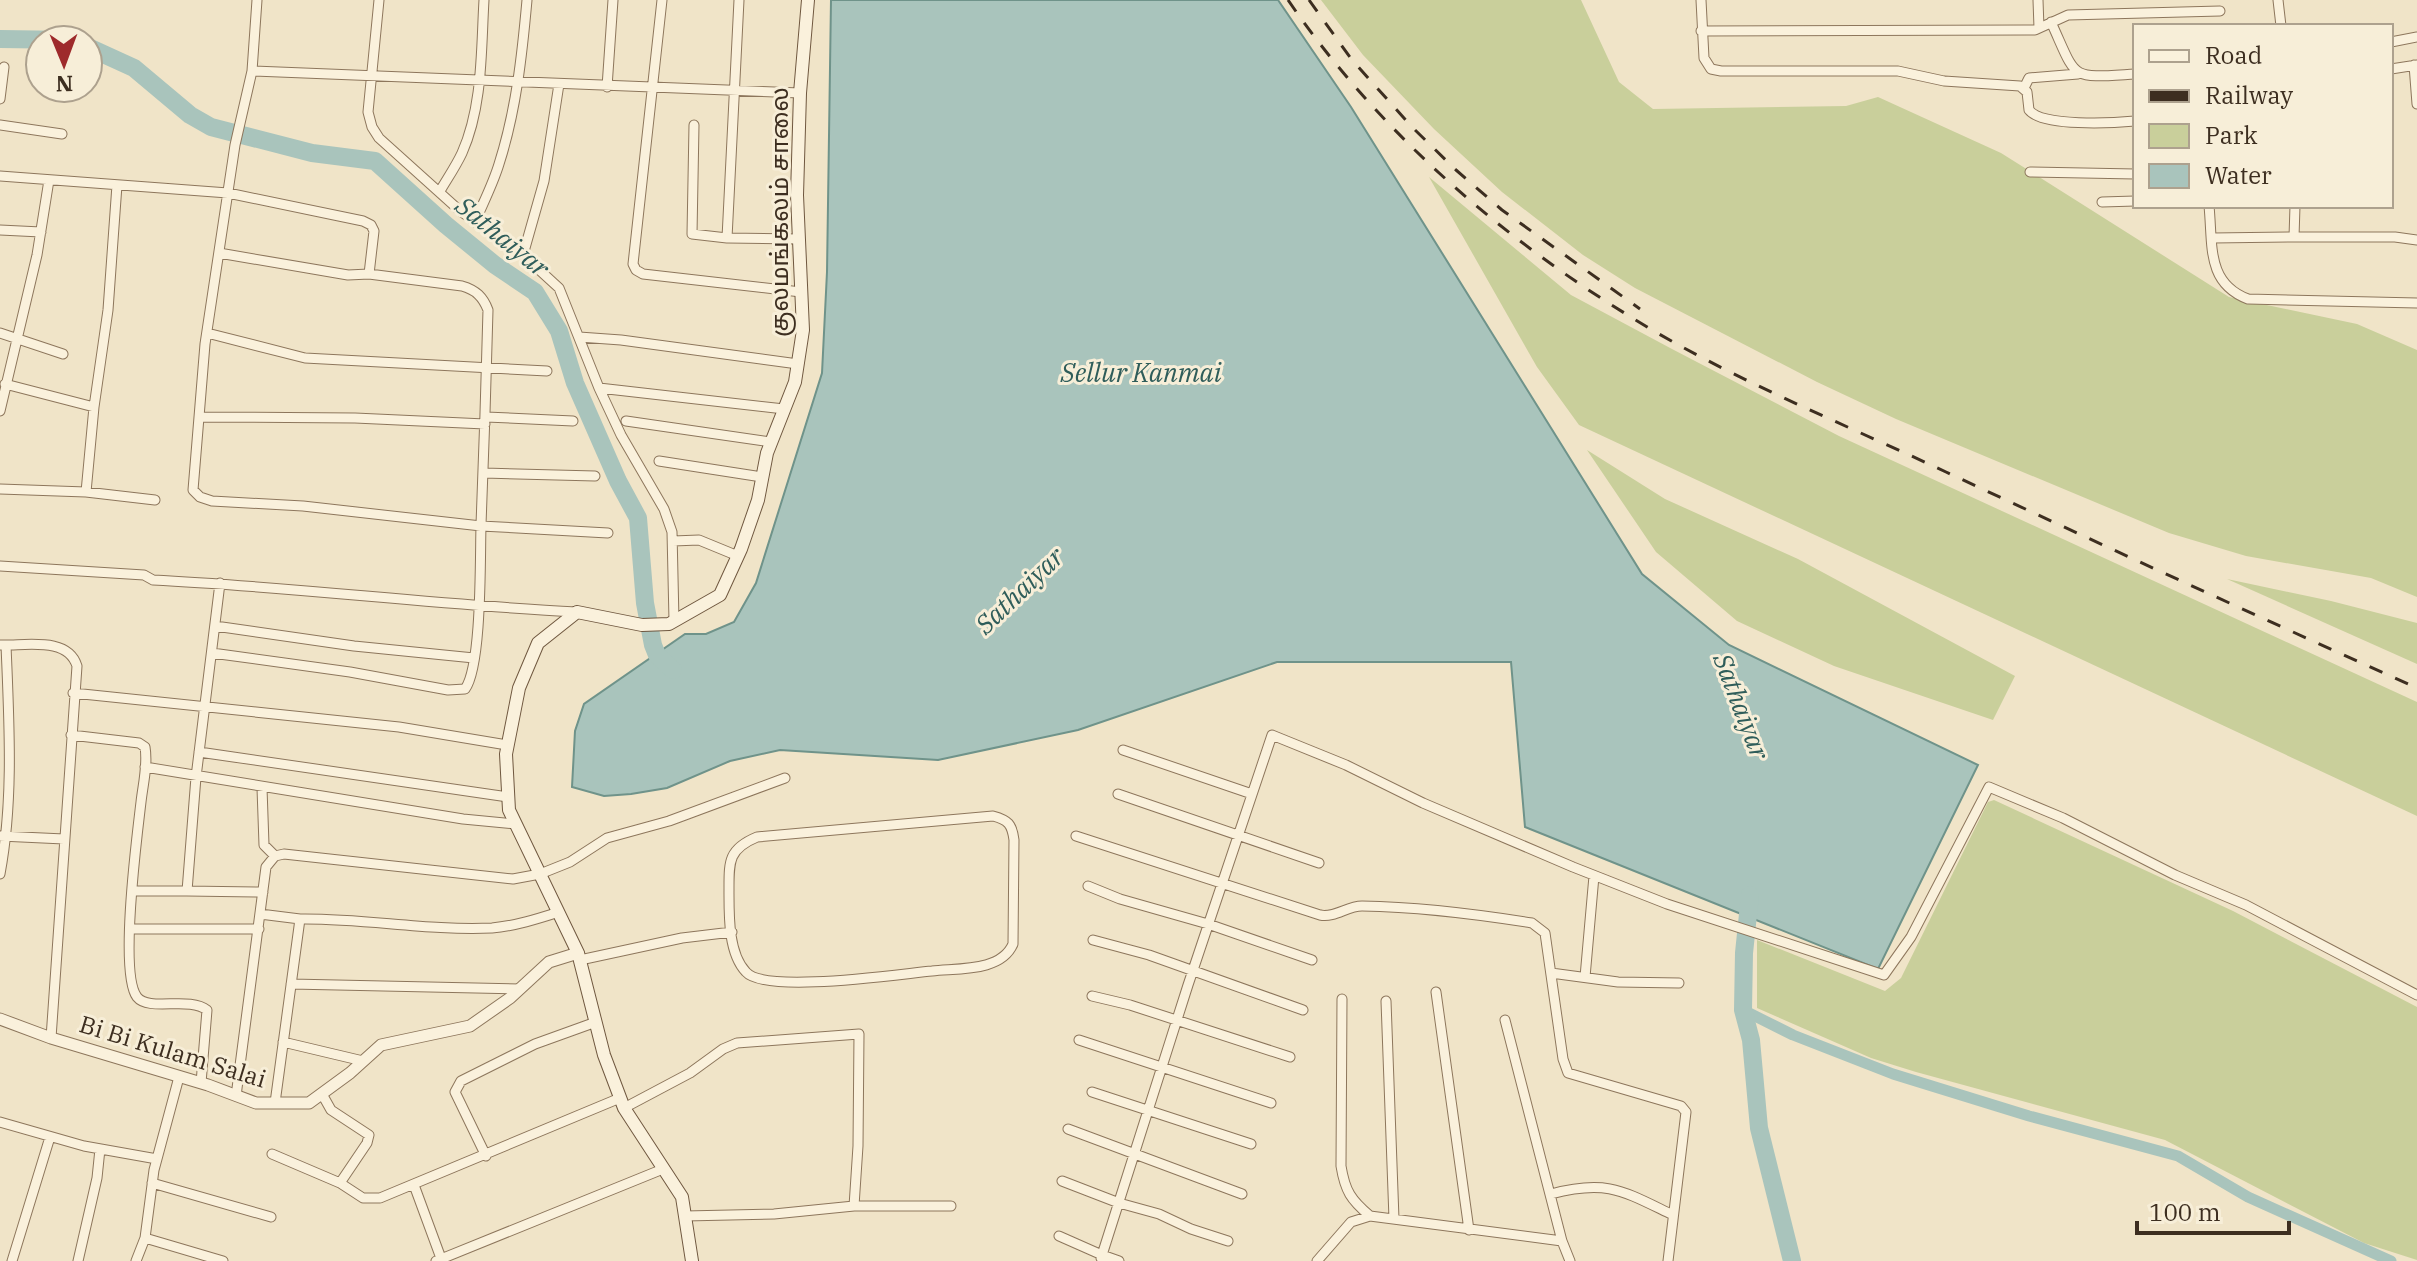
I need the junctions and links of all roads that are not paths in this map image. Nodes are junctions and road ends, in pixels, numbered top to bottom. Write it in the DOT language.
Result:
graph roads {
  1 [pos="257,0"];
  2 [pos="379,0"];
  3 [pos="484,0"];
  4 [pos="527,0"];
  5 [pos="613,0"];
  6 [pos="662,0"];
  7 [pos="739,0"];
  8 [pos="808,0"];
  9 [pos="1701,0"];
  10 [pos="2038,0"];
  11 [pos="2278,0"];
  12 [pos="2220,11"];
  13 [pos="2051,22"];
  14 [pos="2281,24"];
  15 [pos="2039,28"];
  16 [pos="1701,31"];
  17 [pos="2417,37"];
  18 [pos="2393,42"];
  19 [pos="2415,65"];
  20 [pos="4,67"];
  21 [pos="2393,69"];
  22 [pos="252,71"];
  23 [pos="372,74"];
  24 [pos="2078,74"];
  25 [pos="2133,74"];
  26 [pos="480,80"];
  27 [pos="518,82"];
  28 [pos="559,84"];
  29 [pos="607,87"];
  30 [pos="2024,88"];
  31 [pos="652,89"];
  32 [pos="733,91"];
  33 [pos="800,93"];
  34 [pos="0,99"];
  35 [pos="2417,104"];
  36 [pos="2133,121"];
  37 [pos="0,125"];
  38 [pos="694,125"];
  39 [pos="62,134"];
  40 [pos="2030,172"];
  41 [pos="2133,174"];
  42 [pos="0,176"];
  43 [pos="49,180"];
  44 [pos="117,185"];
  45 [pos="440,191"];
  46 [pos="228,193"];
  47 [pos="2133,201"];
  48 [pos="2102,202"];
  49 [pos="2209,208"];
  50 [pos="2295,208"];
  51 [pos="475,222"];
  52 [pos="0,230"];
  53 [pos="41,232"];
  54 [pos="2294,237"];
  55 [pos="727,238"];
  56 [pos="2213,238"];
  57 [pos="799,239"];
  58 [pos="2417,240"];
  59 [pos="219,253"];
  60 [pos="523,255"];
  61 [pos="369,274"];
  62 [pos="801,292"];
  63 [pos="2417,303"];
  64 [pos="0,333"];
  65 [pos="207,333"];
  66 [pos="579,337"];
  67 [pos="16,338"];
  68 [pos="63,354"];
  69 [pos="798,364"];
  70 [pos="487,368"];
  71 [pos="547,371"];
  72 [pos="5,384"];
  73 [pos="599,388"];
  74 [pos="94,407"];
  75 [pos="784,409"];
  76 [pos="0,411"];
  77 [pos="200,417"];
  78 [pos="486,420"];
  79 [pos="573,421"];
  80 [pos="626,421"];
  81 [pos="771,442"];
  82 [pos="659,461"];
  83 [pos="484,473"];
  84 [pos="595,476"];
  85 [pos="762,477"];
  86 [pos="0,489"];
  87 [pos="86,492"];
  88 [pos="155,500"];
  89 [pos="481,526"];
  90 [pos="608,533"];
  91 [pos="673,541"];
  92 [pos="738,556"];
  93 [pos="0,566"];
  94 [pos="220,583"];
  95 [pos="479,607"];
  96 [pos="577,612"];
  97 [pos="672,622"];
  98 [pos="215,626"];
  99 [pos="3,645"];
  100 [pos="212,653"];
  101 [pos="474,658"];
  102 [pos="73,693"];
  103 [pos="206,707"];
  104 [pos="5,720"];
  105 [pos="71,735"];
  106 [pos="507,745"];
  107 [pos="1123,750"];
  108 [pos="199,752"];
  109 [pos="145,767"];
  110 [pos="4,774"];
  111 [pos="196,777"];
  112 [pos="785,778"];
  113 [pos="262,788"];
  114 [pos="1118,794"];
  115 [pos="1252,794"];
  116 [pos="508,797"];
  117 [pos="516,824"];
  118 [pos="1238,835"];
  119 [pos="4,836"];
  120 [pos="1076,836"];
  121 [pos="64,839"];
  122 [pos="275,856"];
  123 [pos="1319,863"];
  124 [pos="0,874"];
  125 [pos="540,874"];
  126 [pos="1594,876"];
  127 [pos="1221,884"];
  128 [pos="1088,886"];
  129 [pos="132,891"];
  130 [pos="187,891"];
  131 [pos="263,892"];
  132 [pos="559,912"];
  133 [pos="260,914"];
  134 [pos="300,919"];
  135 [pos="1208,924"];
  136 [pos="130,929"];
  137 [pos="259,929"];
  138 [pos="732,932"];
  139 [pos="1093,940"];
  140 [pos="579,957"];
  141 [pos="1312,960"];
  142 [pos="1192,971"];
  143 [pos="1551,973"];
  144 [pos="1585,977"];
  145 [pos="1679,983"];
  146 [pos="291,984"];
  147 [pos="520,989"];
  148 [pos="1436,992"];
  149 [pos="2417,995"];
  150 [pos="1092,996"];
  151 [pos="1342,999"];
  152 [pos="1386,1001"];
  153 [pos="1303,1010"];
  154 [pos="0,1019"];
  155 [pos="1505,1020"];
  156 [pos="1176,1021"];
  157 [pos="596,1022"];
  158 [pos="51,1038"];
  159 [pos="1079,1040"];
  160 [pos="283,1042"];
  161 [pos="1290,1057"];
  162 [pos="363,1061"];
  163 [pos="1162,1066"];
  164 [pos="179,1077"];
  165 [pos="201,1083"];
  166 [pos="1092,1092"];
  167 [pos="322,1094"];
  168 [pos="236,1096"];
  169 [pos="275,1103"];
  170 [pos="622,1103"];
  171 [pos="1271,1103"];
  172 [pos="1149,1109"];
  173 [pos="0,1122"];
  174 [pos="1068,1129"];
  175 [pos="50,1137"];
  176 [pos="1251,1144"];
  177 [pos="100,1149"];
  178 [pos="272,1154"];
  179 [pos="486,1156"];
  180 [pos="1134,1156"];
  181 [pos="157,1159"];
  182 [pos="663,1169"];
  183 [pos="1062,1181"];
  184 [pos="152,1183"];
  185 [pos="340,1183"];
  186 [pos="414,1185"];
  187 [pos="1242,1194"];
  188 [pos="1551,1194"];
  189 [pos="1119,1203"];
  190 [pos="854,1206"];
  191 [pos="951,1206"];
  192 [pos="1673,1215"];
  193 [pos="685,1216"];
  194 [pos="1370,1216"];
  195 [pos="271,1217"];
  196 [pos="1394,1219"];
  197 [pos="1469,1230"];
  198 [pos="1059,1236"];
  199 [pos="145,1238"];
  200 [pos="1228,1241"];
  201 [pos="1562,1241"];
  202 [pos="1101,1258"];
  203 [pos="440,1260"];
  204 [pos="12,1261"];
  205 [pos="78,1261"];
  206 [pos="136,1261"];
  207 [pos="223,1261"];
  208 [pos="692,1261"];
  209 [pos="1119,1261"];
  210 [pos="1317,1261"];
  211 [pos="1570,1261"];
  212 [pos="1668,1261"];
  1 -- 22 [label="street"];
  2 -- 23 [label="street"];
  3 -- 26 [label="street"];
  4 -- 27 [label="street"];
  5 -- 29 [label="street"];
  6 -- 31 [label="street"];
  7 -- 32 [label="street"];
  8 -- 33 [label="main road, குலமங்கலம் சாலை"];
  9 -- 16 [label="street"];
  10 -- 15 [label="street"];
  11 -- 14 [label="street"];
  12 -- 13 [label="street"];
  13 -- 15 [label="street"];
  13 -- 24 [label="street"];
  15 -- 16 [label="street"];
  16 -- 30 [label="street"];
  17 -- 18 [label="street"];
  19 -- 21 [label="street"];
  19 -- 35 [label="street"];
  20 -- 34 [label="street"];
  22 -- 23 [label="street"];
  22 -- 46 [label="street"];
  23 -- 26 [label="street"];
  23 -- 45 [label="street"];
  24 -- 25 [label="street"];
  24 -- 30 [label="street"];
  26 -- 27 [label="street"];
  26 -- 45 [label="street"];
  27 -- 28 [label="street"];
  27 -- 51 [label="street"];
  28 -- 29 [label="street"];
  28 -- 60 [label="street"];
  29 -- 31 [label="street"];
  30 -- 36 [label="street"];
  31 -- 32 [label="street"];
  31 -- 62 [label="street"];
  32 -- 33 [label="street"];
  32 -- 55 [label="street"];
  33 -- 57 [label="main road, குலமங்கலம் சாலை"];
  37 -- 39 [label="street"];
  38 -- 55 [label="street"];
  40 -- 41 [label="street"];
  42 -- 43 [label="street"];
  43 -- 44 [label="street"];
  43 -- 53 [label="street"];
  44 -- 46 [label="street"];
  44 -- 74 [label="street"];
  45 -- 51 [label="street"];
  46 -- 59 [label="street"];
  46 -- 61 [label="street"];
  47 -- 48 [label="street"];
  49 -- 56 [label="street"];
  50 -- 54 [label="street"];
  51 -- 60 [label="street"];
  52 -- 53 [label="street"];
  53 -- 67 [label="street"];
  54 -- 56 [label="street"];
  54 -- 58 [label="street"];
  55 -- 57 [label="street"];
  56 -- 63 [label="street"];
  57 -- 62 [label="main road, குலமங்கலம் சாலை"];
  59 -- 61 [label="street"];
  59 -- 65 [label="street"];
  60 -- 66 [label="street"];
  61 -- 70 [label="street"];
  62 -- 69 [label="main road, குலமங்கலம் சாலை"];
  64 -- 67 [label="street"];
  65 -- 70 [label="street"];
  65 -- 77 [label="street"];
  66 -- 69 [label="street"];
  66 -- 73 [label="street"];
  67 -- 68 [label="street"];
  67 -- 72 [label="street"];
  69 -- 75 [label="main road, குலமங்கலம் சாலை"];
  70 -- 71 [label="street"];
  70 -- 78 [label="street"];
  72 -- 74 [label="street"];
  72 -- 76 [label="street"];
  73 -- 75 [label="street"];
  73 -- 91 [label="street"];
  74 -- 87 [label="street"];
  75 -- 81 [label="main road, குலமங்கலம் சாலை"];
  77 -- 78 [label="street"];
  77 -- 89 [label="street"];
  78 -- 79 [label="street"];
  78 -- 83 [label="street"];
  80 -- 81 [label="street"];
  81 -- 85 [label="main road, குலமங்கலம் சாலை"];
  82 -- 85 [label="street"];
  83 -- 84 [label="street"];
  83 -- 89 [label="street"];
  85 -- 92 [label="main road, குலமங்கலம் சாலை"];
  86 -- 87 [label="street"];
  87 -- 88 [label="street"];
  89 -- 90 [label="street"];
  89 -- 95 [label="street"];
  91 -- 92 [label="street"];
  91 -- 97 [label="street"];
  92 -- 97 [label="main road, குலமங்கலம் சாலை"];
  93 -- 94 [label="street"];
  94 -- 95 [label="street"];
  94 -- 98 [label="street"];
  95 -- 96 [label="street"];
  95 -- 101 [label="street"];
  96 -- 97 [label="main road, குலமங்கலம் சாலை"];
  96 -- 106 [label="main road"];
  98 -- 100 [label="street"];
  98 -- 101 [label="street"];
  99 -- 102 [label="street"];
  99 -- 104 [label="street"];
  100 -- 101 [label="street"];
  100 -- 103 [label="street"];
  102 -- 103 [label="street"];
  102 -- 105 [label="street"];
  103 -- 106 [label="street"];
  103 -- 108 [label="street"];
  104 -- 110 [label="street"];
  105 -- 109 [label="street"];
  105 -- 121 [label="street"];
  106 -- 116 [label="main road"];
  107 -- 115 [label="street"];
  108 -- 111 [label="street"];
  108 -- 116 [label="street"];
  109 -- 111 [label="street"];
  109 -- 129 [label="street"];
  110 -- 119 [label="street"];
  111 -- 113 [label="street"];
  111 -- 130 [label="street"];
  112 -- 125 [label="street"];
  113 -- 117 [label="street"];
  113 -- 122 [label="street"];
  114 -- 118 [label="street"];
  115 -- 118 [label="street"];
  115 -- 126 [label="street"];
  116 -- 117 [label="main road"];
  117 -- 125 [label="main road"];
  118 -- 123 [label="street"];
  118 -- 127 [label="street"];
  119 -- 121 [label="street"];
  119 -- 124 [label="street"];
  120 -- 127 [label="street"];
  121 -- 158 [label="street"];
  122 -- 125 [label="street"];
  122 -- 131 [label="street"];
  125 -- 132 [label="main road"];
  126 -- 144 [label="street"];
  126 -- 149 [label="street"];
  127 -- 135 [label="street"];
  127 -- 143 [label="street"];
  128 -- 135 [label="street"];
  129 -- 130 [label="street"];
  129 -- 136 [label="street"];
  130 -- 131 [label="street"];
  131 -- 133 [label="street"];
  132 -- 134 [label="street"];
  132 -- 140 [label="main road"];
  133 -- 134 [label="street"];
  133 -- 137 [label="street"];
  134 -- 146 [label="street"];
  135 -- 141 [label="street"];
  135 -- 142 [label="street"];
  136 -- 137 [label="street"];
  136 -- 165 [label="street"];
  137 -- 168 [label="street"];
  138 -- 138 [label="street"];
  138 -- 140 [label="street"];
  139 -- 142 [label="street"];
  140 -- 147 [label="street, Bi Bi Kulam Salai"];
  140 -- 157 [label="main road"];
  142 -- 153 [label="street"];
  142 -- 156 [label="street"];
  143 -- 144 [label="street"];
  143 -- 192 [label="street"];
  144 -- 145 [label="street"];
  146 -- 147 [label="street"];
  146 -- 160 [label="street"];
  147 -- 162 [label="street, Bi Bi Kulam Salai"];
  148 -- 197 [label="street"];
  150 -- 156 [label="street"];
  151 -- 194 [label="street"];
  152 -- 196 [label="street"];
  154 -- 158 [label="street, Bi Bi Kulam Salai"];
  155 -- 188 [label="street"];
  156 -- 161 [label="street"];
  156 -- 163 [label="street"];
  157 -- 170 [label="main road"];
  157 -- 179 [label="street"];
  158 -- 164 [label="street, Bi Bi Kulam Salai"];
  159 -- 163 [label="street"];
  160 -- 162 [label="street"];
  160 -- 169 [label="street"];
  162 -- 167 [label="street, Bi Bi Kulam Salai"];
  163 -- 171 [label="street"];
  163 -- 172 [label="street"];
  164 -- 165 [label="street, Bi Bi Kulam Salai"];
  164 -- 181 [label="street"];
  165 -- 168 [label="street, Bi Bi Kulam Salai"];
  166 -- 172 [label="street"];
  167 -- 169 [label="street, Bi Bi Kulam Salai"];
  167 -- 185 [label="street"];
  168 -- 169 [label="street, Bi Bi Kulam Salai"];
  170 -- 179 [label="street"];
  170 -- 182 [label="main road"];
  170 -- 190 [label="street"];
  172 -- 176 [label="street"];
  172 -- 180 [label="street"];
  173 -- 175 [label="street"];
  174 -- 180 [label="street"];
  175 -- 177 [label="street"];
  175 -- 204 [label="street"];
  177 -- 181 [label="street"];
  177 -- 205 [label="street"];
  178 -- 185 [label="street"];
  179 -- 186 [label="street"];
  180 -- 187 [label="street"];
  180 -- 189 [label="street"];
  181 -- 184 [label="street"];
  182 -- 193 [label="main road"];
  182 -- 203 [label="street"];
  183 -- 189 [label="street"];
  184 -- 195 [label="street"];
  184 -- 199 [label="street"];
  185 -- 186 [label="street"];
  186 -- 203 [label="street"];
  188 -- 192 [label="street"];
  188 -- 201 [label="street"];
  189 -- 200 [label="street"];
  189 -- 202 [label="street"];
  190 -- 191 [label="street"];
  190 -- 193 [label="street"];
  192 -- 212 [label="street"];
  193 -- 208 [label="main road"];
  194 -- 196 [label="street"];
  194 -- 210 [label="street"];
  196 -- 197 [label="street"];
  197 -- 201 [label="street"];
  198 -- 202 [label="street"];
  199 -- 206 [label="street"];
  199 -- 207 [label="street"];
  201 -- 211 [label="street"];
  202 -- 209 [label="street"];
}
